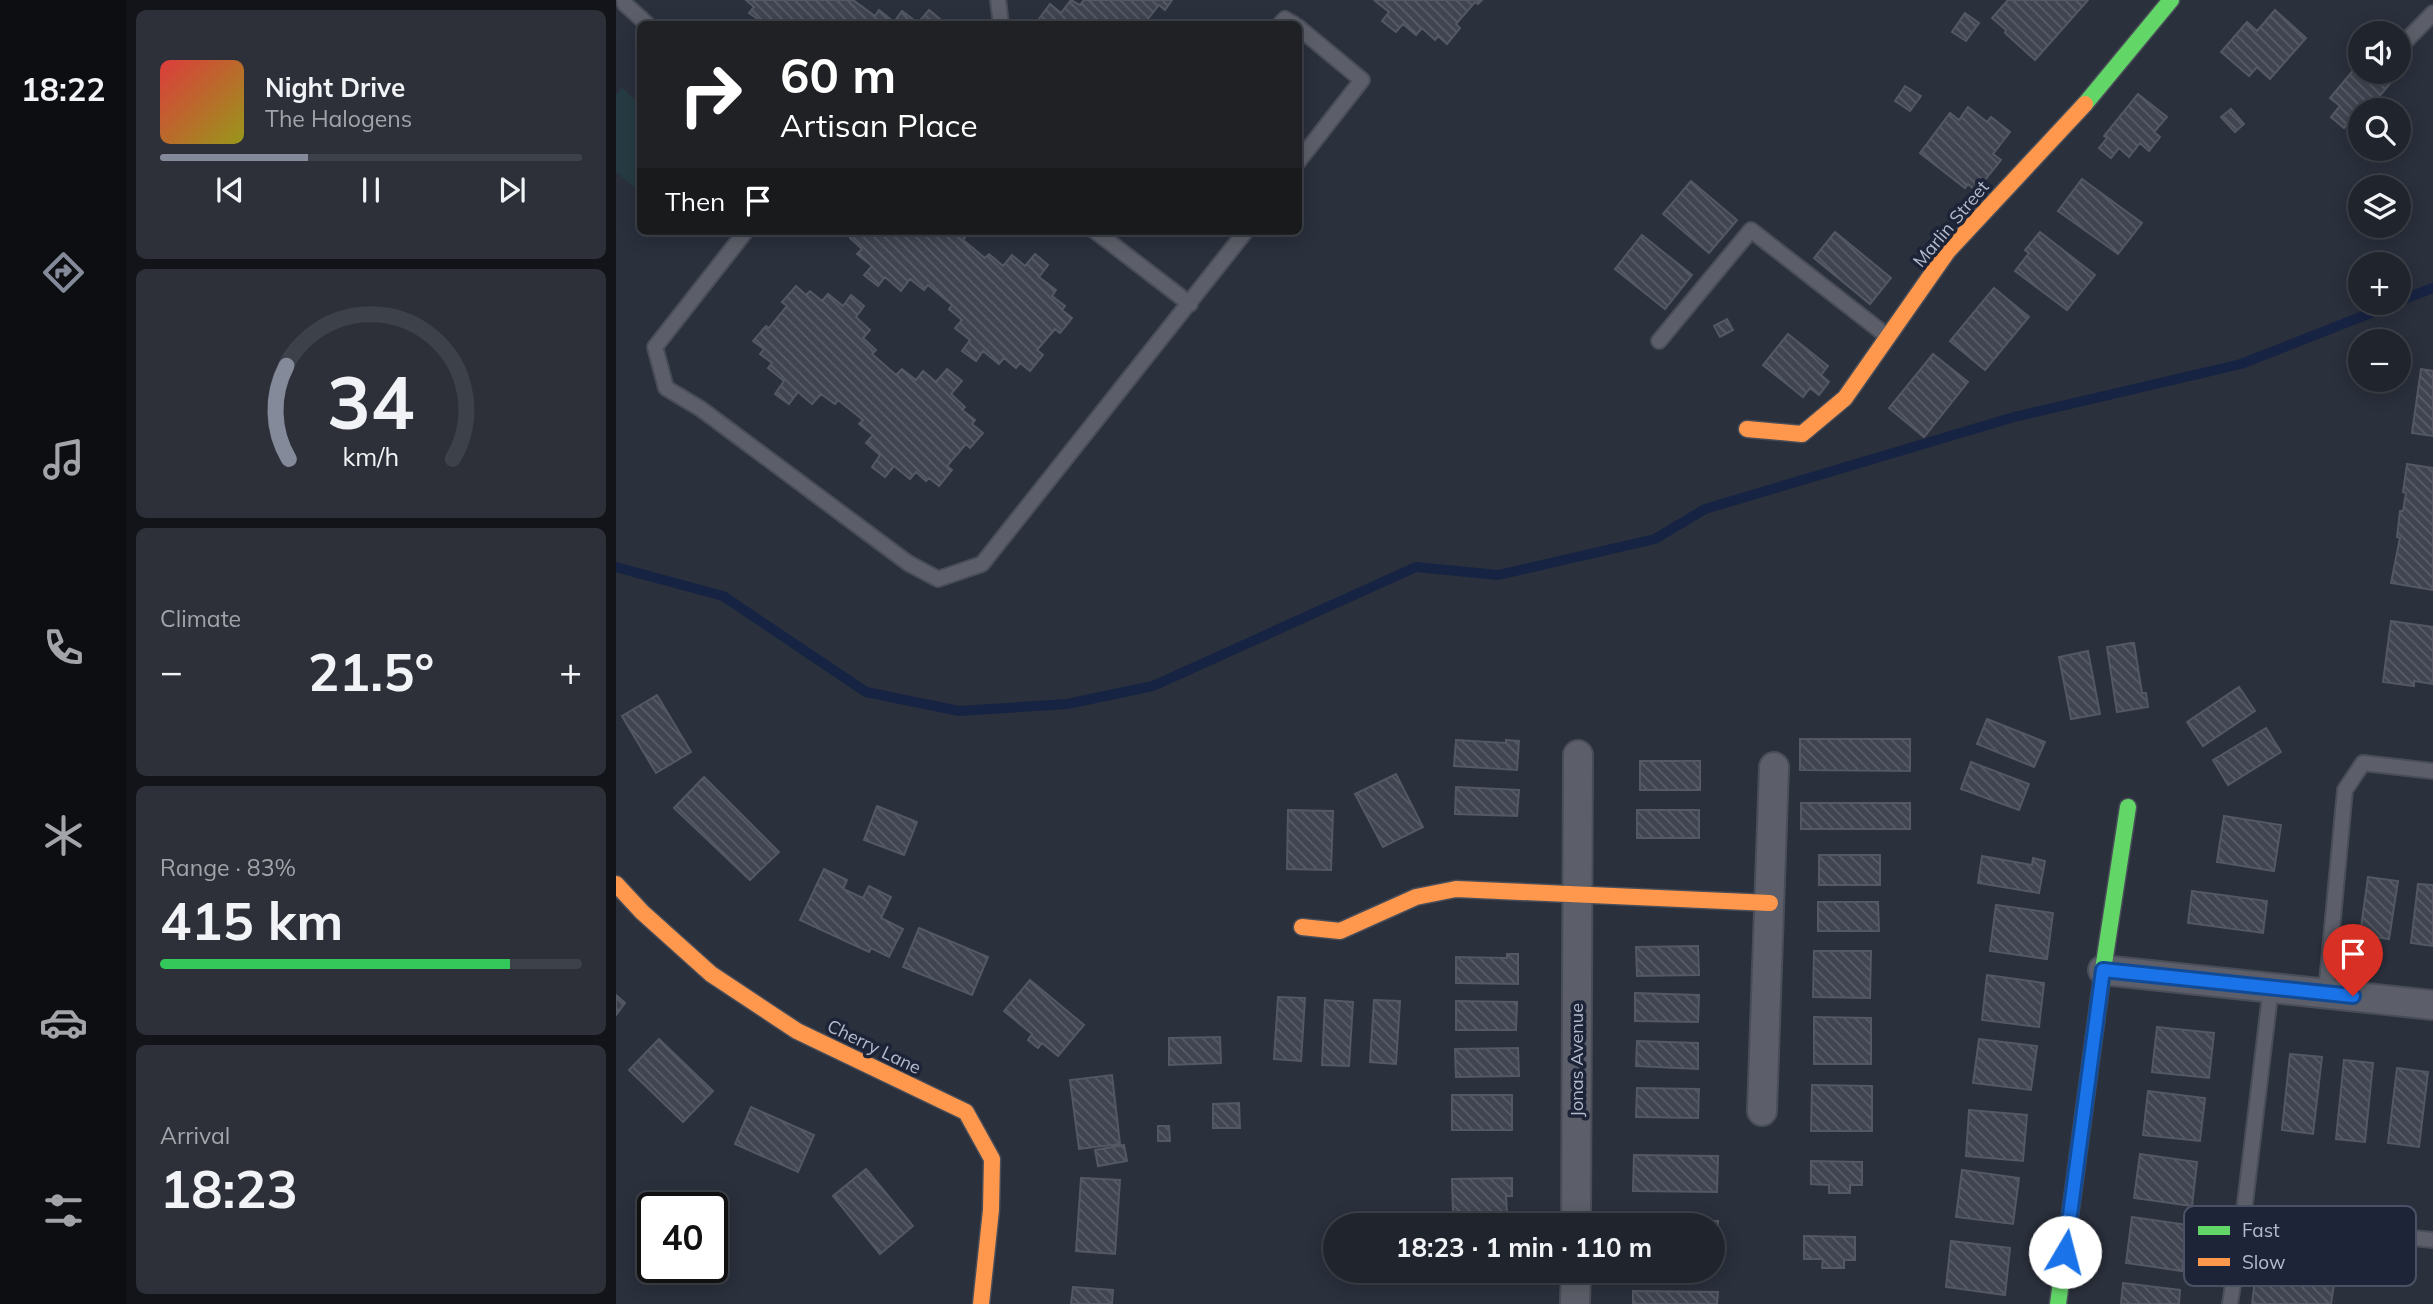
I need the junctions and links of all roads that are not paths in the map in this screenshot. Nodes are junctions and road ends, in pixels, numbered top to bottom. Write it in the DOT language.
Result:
graph roads {
  1 [pos="624,0"];
  2 [pos="998,0"];
  3 [pos="2171,0"];
  4 [pos="2433,13"];
  5 [pos="644,21"];
  6 [pos="1001,21"];
  7 [pos="1302,30"];
  8 [pos="2411,36"];
  9 [pos="1302,157"];
  10 [pos="743,235"];
  11 [pos="1105,235"];
  12 [pos="1242,235"];
  13 [pos="1189,303"];
  14 [pos="1888,337"];
  15 [pos="1659,341"];
  16 [pos="1747,429"];
  17 [pos="1578,755"];
  18 [pos="1774,767"];
  19 [pos="2433,771"];
  20 [pos="2128,807"];
  21 [pos="616,884"];
  22 [pos="1577,895"];
  23 [pos="1770,903"];
  24 [pos="1302,927"];
  25 [pos="2103,970"];
  26 [pos="2271,987"];
  27 [pos="2326,993"];
  28 [pos="2433,1005"];
  29 [pos="1762,1111"];
  30 [pos="2245,1206"];
  31 [pos="1576,1213"];
  32 [pos="1576,1283"];
  33 [pos="2233,1286"];
  34 [pos="981,1304"];
  35 [pos="1575,1304"];
  36 [pos="2059,1304"];
  37 [pos="2230,1304"];
  1 -- 5 [label="lane"];
  2 -- 6 [label="lane"];
  3 -- 14 [label="street, Marlin Street"];
  4 -- 8 [label="lane"];
  7 -- 9 [label="lane"];
  10 -- 13 [label="lane"];
  11 -- 13 [label="lane"];
  12 -- 13 [label="lane"];
  14 -- 15 [label="lane"];
  14 -- 16 [label="street, Marlin Street"];
  17 -- 22 [label="street, Jonas Avenue"];
  18 -- 23 [label="street"];
  19 -- 27 [label="lane"];
  20 -- 25 [label="street"];
  21 -- 34 [label="street, Cherry Lane"];
  22 -- 23 [label="street"];
  22 -- 24 [label="street"];
  22 -- 31 [label="street, Jonas Avenue"];
  23 -- 29 [label="street"];
  25 -- 26 [label="street"];
  25 -- 36 [label="street"];
  26 -- 27 [label="street"];
  26 -- 30 [label="lane"];
  27 -- 28 [label="street"];
  32 -- 35 [label="street"];
  33 -- 37 [label="lane"];
}
